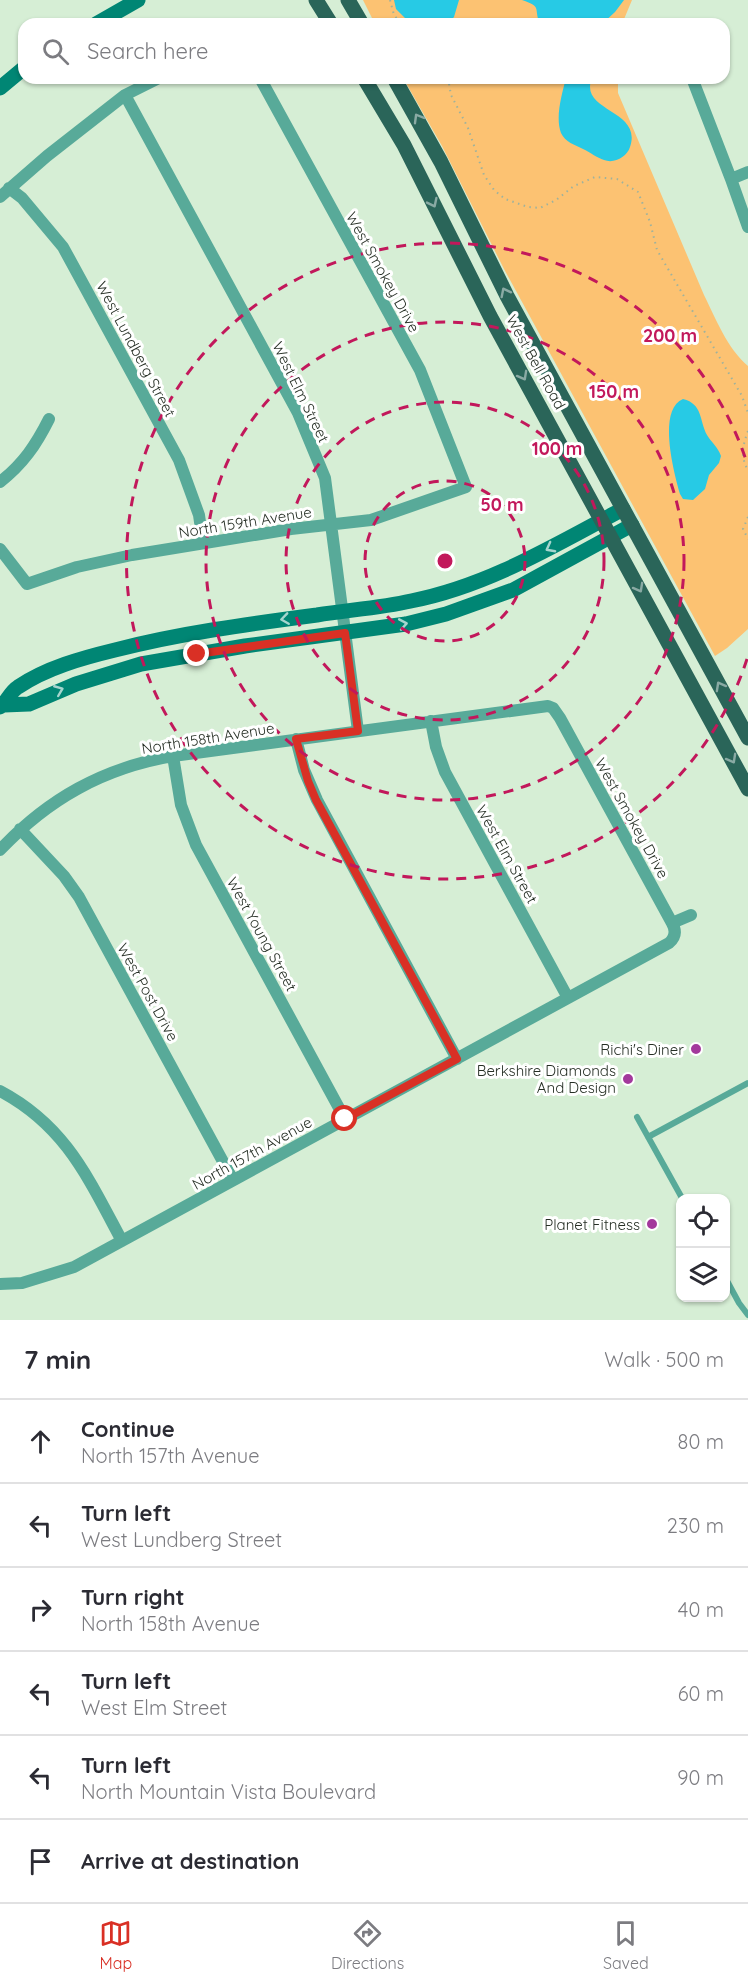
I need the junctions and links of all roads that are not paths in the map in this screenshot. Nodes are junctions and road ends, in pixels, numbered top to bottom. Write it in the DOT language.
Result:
graph roads {
  1 [pos="138,0"];
  2 [pos="316,0"];
  3 [pos="348,0"];
  4 [pos="106,18"];
  5 [pos="327,18"];
  6 [pos="358,18"];
  7 [pos="18,74"];
  8 [pos="147,84"];
  9 [pos="263,84"];
  10 [pos="368,84"];
  11 [pos="397,84"];
  12 [pos="694,84"];
  13 [pos="0,88"];
  14 [pos="125,95"];
  15 [pos="748,172"];
  16 [pos="732,179"];
  17 [pos="5,193"];
  18 [pos="748,227"];
  19 [pos="49,419"];
  20 [pos="0,482"];
  21 [pos="466,487"];
  22 [pos="623,509"];
  23 [pos="602,520"];
  24 [pos="332,525"];
  25 [pos="632,525"];
  26 [pos="611,537"];
  27 [pos="202,543"];
  28 [pos="0,549"];
  29 [pos="343,611"];
  30 [pos="345,633"];
  31 [pos="1,703"];
  32 [pos="554,708"];
  33 [pos="431,721"];
  34 [pos="358,731"];
  35 [pos="748,738"];
  36 [pos="296,739"];
  37 [pos="173,756"];
  38 [pos="748,789"];
  39 [pos="20,829"];
  40 [pos="0,850"];
  41 [pos="691,915"];
  42 [pos="672,922"];
  43 [pos="568,998"];
  44 [pos="457,1059"];
  45 [pos="748,1083"];
  46 [pos="0,1090"];
  47 [pos="637,1117"];
  48 [pos="345,1119"];
  49 [pos="648,1137"];
  50 [pos="233,1180"];
  51 [pos="680,1194"];
  52 [pos="122,1241"];
  53 [pos="0,1284"];
  54 [pos="730,1286"];
  55 [pos="748,1315"];
  1 -- 4 [label="street"];
  2 -- 5 [label="main road"];
  3 -- 6 [label="main road"];
  7 -- 13 [label="street"];
  8 -- 14 [label="street"];
  9 -- 21 [label="street, West Smokey Drive"];
  10 -- 23 [label="main road, West Bell Road, one-way"];
  22 -- 11 [label="main road, West Bell Road, one-way"];
  12 -- 16 [label="street"];
  14 -- 17 [label="street"];
  14 -- 24 [label="street, West Elm Street"];
  15 -- 16 [label="street"];
  16 -- 18 [label="street"];
  17 -- 27 [label="street, West Lundberg Street"];
  19 -- 20 [label="street"];
  21 -- 24 [label="street, North 159th Avenue"];
  22 -- 23 [label="street"];
  22 -- 25 [label="main road, West Bell Road"];
  23 -- 26 [label="main road, West Bell Road"];
  23 -- 29 [label="street, one-way"];
  24 -- 27 [label="street, North 159th Avenue"];
  24 -- 29 [label="street, West Elm Street"];
  25 -- 26 [label="street"];
  35 -- 25 [label="main road, West Bell Road, one-way"];
  30 -- 26 [label="street, one-way"];
  26 -- 38 [label="main road, West Bell Road, one-way"];
  27 -- 28 [label="street, North 159th Avenue"];
  29 -- 30 [label="street, West Elm Street"];
  29 -- 31 [label="street, one-way"];
  31 -- 30 [label="street, one-way"];
  30 -- 34 [label="street, West Elm Street"];
  32 -- 33 [label="street, North 158th Avenue"];
  32 -- 42 [label="street, West Smokey Drive"];
  33 -- 34 [label="street, North 158th Avenue"];
  33 -- 43 [label="street, West Elm Street"];
  34 -- 36 [label="street, North 158th Avenue"];
  36 -- 37 [label="street, North 158th Avenue"];
  36 -- 44 [label="street"];
  37 -- 39 [label="street, North 158th Avenue"];
  37 -- 48 [label="street, West Young Street"];
  39 -- 40 [label="street, North 158th Avenue"];
  39 -- 50 [label="street, West Post Drive"];
  41 -- 42 [label="street"];
  42 -- 43 [label="street, North 157th Avenue"];
  43 -- 44 [label="street, North 157th Avenue"];
  44 -- 48 [label="street, North 157th Avenue"];
  45 -- 49 [label="lane"];
  46 -- 52 [label="street"];
  47 -- 49 [label="lane"];
  48 -- 50 [label="street, North 157th Avenue"];
  49 -- 51 [label="lane"];
  50 -- 52 [label="street, North 157th Avenue"];
  52 -- 53 [label="street, North 157th Avenue"];
  54 -- 55 [label="lane"];
}
